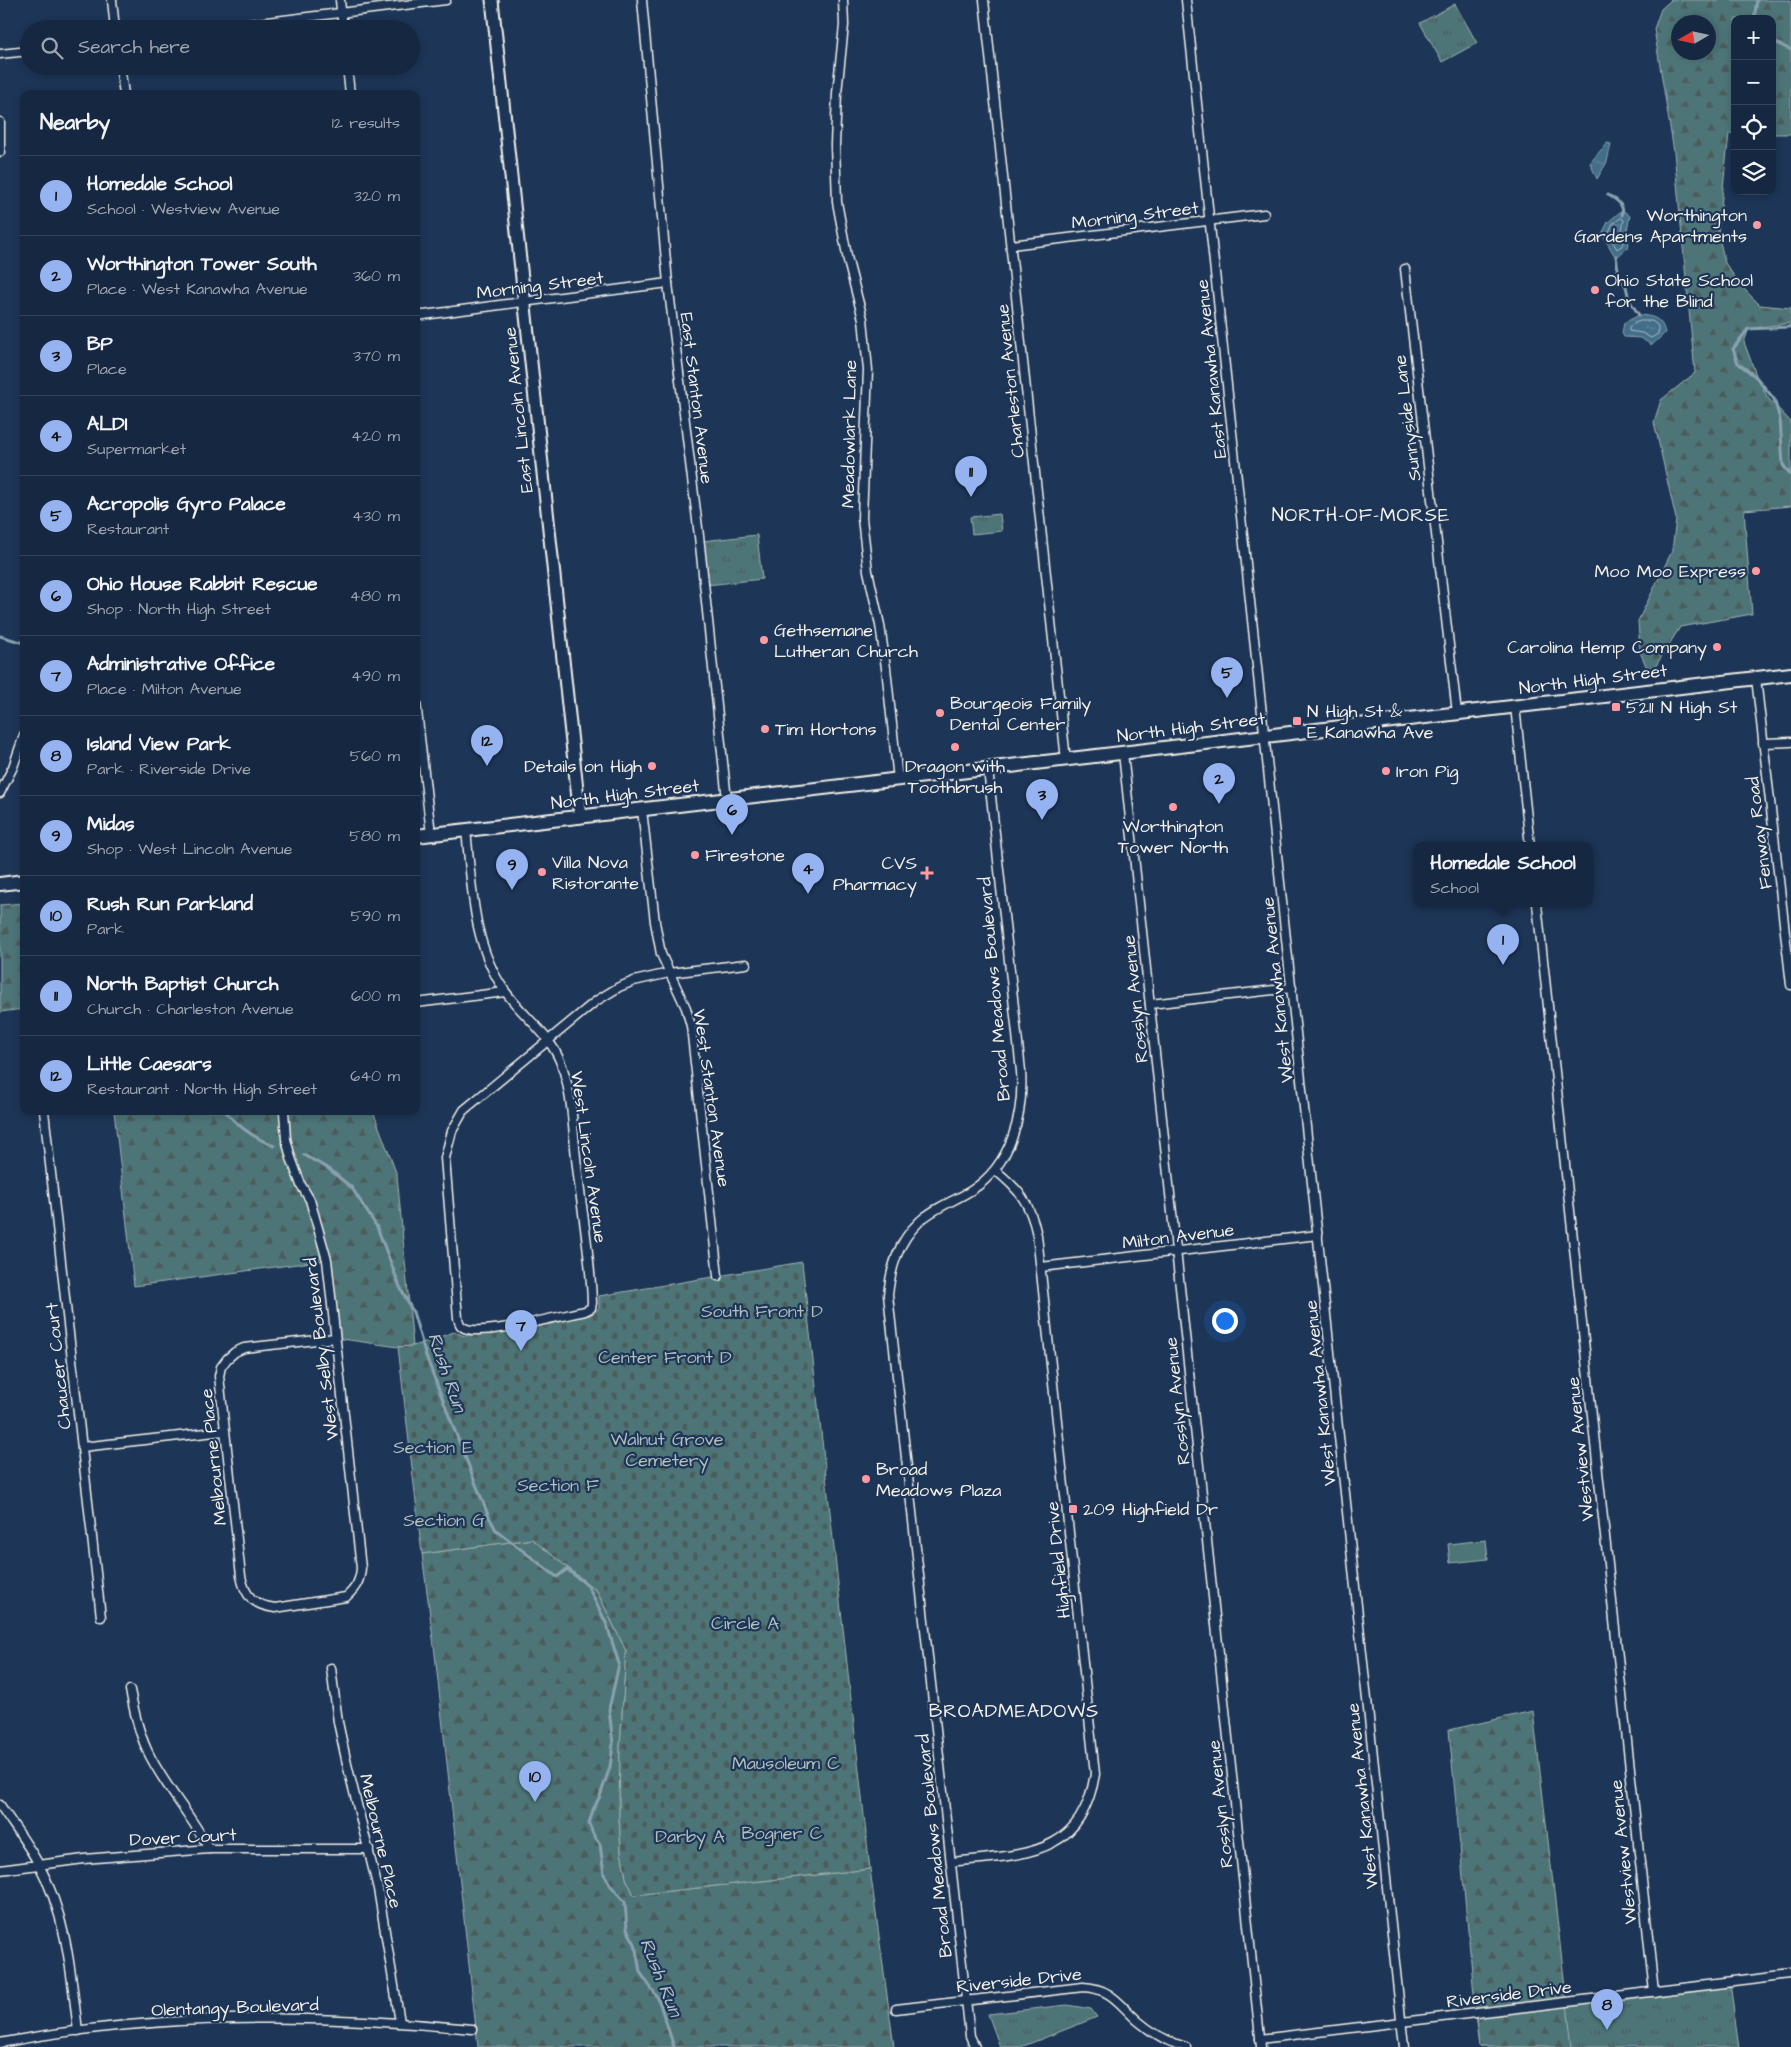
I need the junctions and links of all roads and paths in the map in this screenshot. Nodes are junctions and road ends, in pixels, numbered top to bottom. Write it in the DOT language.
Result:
graph roads {
  1 [pos="112,0"];
  2 [pos="340,0"];
  3 [pos="446,0"];
  4 [pos="492,0"];
  5 [pos="642,0"];
  6 [pos="843,0"];
  7 [pos="984,0"];
  8 [pos="1186,0"];
  9 [pos="342,12"];
  10 [pos="114,20"];
  11 [pos="280,20"];
  12 [pos="342,20"];
  13 [pos="20,52"];
  14 [pos="0,54"];
  15 [pos="121,75"];
  16 [pos="349,75"];
  17 [pos="123,90"];
  18 [pos="350,90"];
  19 [pos="0,122"];
  20 [pos="0,152"];
  21 [pos="1264,214"];
  22 [pos="1210,221"];
  23 [pos="1010,245"];
  24 [pos="1405,269"];
  25 [pos="668,283"];
  26 [pos="524,301"];
  27 [pos="420,315"];
  28 [pos="1791,674"];
  29 [pos="1756,678"];
  30 [pos="1515,706"];
  31 [pos="1457,713"];
  32 [pos="1265,736"];
  33 [pos="420,737"];
  34 [pos="1791,742"];
  35 [pos="1763,744"];
  36 [pos="20,747"];
  37 [pos="1124,753"];
  38 [pos="1066,760"];
  39 [pos="988,769"];
  40 [pos="898,780"];
  41 [pos="0,793"];
  42 [pos="727,800"];
  43 [pos="642,810"];
  44 [pos="580,817"];
  45 [pos="466,830"];
  46 [pos="431,834"];
  47 [pos="420,835"];
  48 [pos="1530,842"];
  49 [pos="20,882"];
  50 [pos="0,884"];
  51 [pos="1536,907"];
  52 [pos="746,964"];
  53 [pos="669,973"];
  54 [pos="1791,985"];
  55 [pos="1292,988"];
  56 [pos="505,992"];
  57 [pos="420,1003"];
  58 [pos="1150,1004"];
  59 [pos="548,1040"];
  60 [pos="44,1115"];
  61 [pos="284,1115"];
  62 [pos="995,1170"];
  63 [pos="1318,1235"];
  64 [pos="1177,1252"];
  65 [pos="1041,1268"];
  66 [pos="718,1276"];
  67 [pos="335,1338"];
  68 [pos="224,1431"];
  69 [pos="82,1447"];
  70 [pos="253,1600"];
  71 [pos="101,1617"];
  72 [pos="331,1668"];
  73 [pos="130,1690"];
  74 [pos="0,1805"];
  75 [pos="210,1849"];
  76 [pos="369,1849"];
  77 [pos="951,1862"];
  78 [pos="38,1864"];
  79 [pos="0,1870"];
  80 [pos="1791,1975"];
  81 [pos="1654,1992"];
  82 [pos="967,2001"];
  83 [pos="896,2009"];
  84 [pos="400,2022"];
  85 [pos="1402,2022"];
  86 [pos="472,2029"];
  87 [pos="78,2031"];
  88 [pos="0,2043"];
  89 [pos="1261,2043"];
  90 [pos="974,2047"];
  91 [pos="1186,2047"];
  92 [pos="1404,2047"];
  1 -- 10 [label="street"];
  2 -- 9 [label="street"];
  3 -- 9 [label="street"];
  4 -- 26 [label="main road, East Lincoln Avenue"];
  5 -- 25 [label="street, East Stanton Avenue"];
  6 -- 40 [label="street, Meadowlark Lane"];
  7 -- 23 [label="street, Charleston Avenue"];
  8 -- 22 [label="street, East Kanawha Avenue"];
  9 -- 11 [label="street"];
  9 -- 12 [label="street"];
  13 -- 14 [label="street"];
  15 -- 17 [label="street"];
  16 -- 18 [label="street"];
  19 -- 20 [label="street"];
  21 -- 22 [label="street, Morning Street"];
  22 -- 23 [label="street, Morning Street"];
  22 -- 32 [label="street, East Kanawha Avenue"];
  23 -- 38 [label="street, Charleston Avenue"];
  24 -- 31 [label="street, Sunnyside Lane"];
  25 -- 26 [label="street, Morning Street"];
  25 -- 42 [label="street, East Stanton Avenue"];
  26 -- 27 [label="street, Morning Street"];
  26 -- 44 [label="main road, East Lincoln Avenue"];
  28 -- 29 [label="main road, North High Street"];
  29 -- 30 [label="main road, North High Street"];
  29 -- 35 [label="street, Fenway Road"];
  30 -- 31 [label="main road, North High Street"];
  30 -- 48 [label="street"];
  31 -- 32 [label="main road, North High Street"];
  32 -- 37 [label="main road, North High Street"];
  32 -- 55 [label="street, West Kanawha Avenue"];
  33 -- 46 [label="street"];
  34 -- 35 [label="street"];
  35 -- 54 [label="street, Fenway Road"];
  36 -- 41 [label="street"];
  37 -- 38 [label="main road, North High Street"];
  37 -- 58 [label="street, Rosslyn Avenue"];
  38 -- 39 [label="main road, North High Street"];
  39 -- 40 [label="main road, North High Street"];
  39 -- 62 [label="street, Broad Meadows Boulevard"];
  40 -- 42 [label="main road, North High Street"];
  42 -- 43 [label="main road, North High Street"];
  43 -- 44 [label="main road, North High Street"];
  43 -- 53 [label="street, West Stanton Avenue"];
  44 -- 45 [label="main road, North High Street"];
  45 -- 46 [label="main road, North High Street"];
  45 -- 56 [label="street, West Lincoln Avenue"];
  46 -- 47 [label="main road, North High Street"];
  49 -- 50 [label="main road"];
  51 -- 81 [label="street, Westview Avenue"];
  52 -- 53 [label="street"];
  53 -- 59 [label="street"];
  53 -- 66 [label="street, West Stanton Avenue"];
  55 -- 58 [label="street"];
  55 -- 63 [label="street, West Kanawha Avenue"];
  56 -- 57 [label="street"];
  56 -- 59 [label="street, West Lincoln Avenue"];
  58 -- 64 [label="street, Rosslyn Avenue"];
  59 -- 59 [label="street, West Lincoln Avenue"];
  60 -- 69 [label="street, Chaucer Court"];
  61 -- 67 [label="street, West Selby Boulevard"];
  62 -- 65 [label="street, Highfield Drive"];
  62 -- 77 [label="street, Broad Meadows Boulevard"];
  63 -- 64 [label="street, Milton Avenue"];
  63 -- 85 [label="street, West Kanawha Avenue"];
  64 -- 65 [label="street, Milton Avenue"];
  64 -- 89 [label="street, Rosslyn Avenue"];
  65 -- 77 [label="street, Highfield Drive"];
  67 -- 68 [label="street, Melbourne Place"];
  67 -- 70 [label="street, West Selby Boulevard"];
  68 -- 69 [label="street"];
  68 -- 70 [label="street, Melbourne Place"];
  69 -- 71 [label="street, Chaucer Court"];
  72 -- 76 [label="street, Melbourne Place"];
  73 -- 75 [label="street"];
  74 -- 78 [label="street"];
  75 -- 76 [label="street, Dover Court"];
  75 -- 78 [label="street, Dover Court"];
  76 -- 84 [label="street, Melbourne Place"];
  77 -- 82 [label="street, Broad Meadows Boulevard"];
  78 -- 79 [label="street, Dover Court"];
  78 -- 87 [label="street"];
  80 -- 81 [label="street, Riverside Drive"];
  81 -- 85 [label="street, Riverside Drive"];
  82 -- 83 [label="street, Riverside Drive"];
  82 -- 90 [label="street, Broad Meadows Boulevard"];
  82 -- 91 [label="street, Riverside Drive"];
  84 -- 86 [label="street, Olentangy Boulevard"];
  84 -- 87 [label="street, Olentangy Boulevard"];
  85 -- 89 [label="street, Riverside Drive"];
  85 -- 92 [label="street, West Kanawha Avenue"];
  87 -- 88 [label="street, Olentangy Boulevard"];
}
